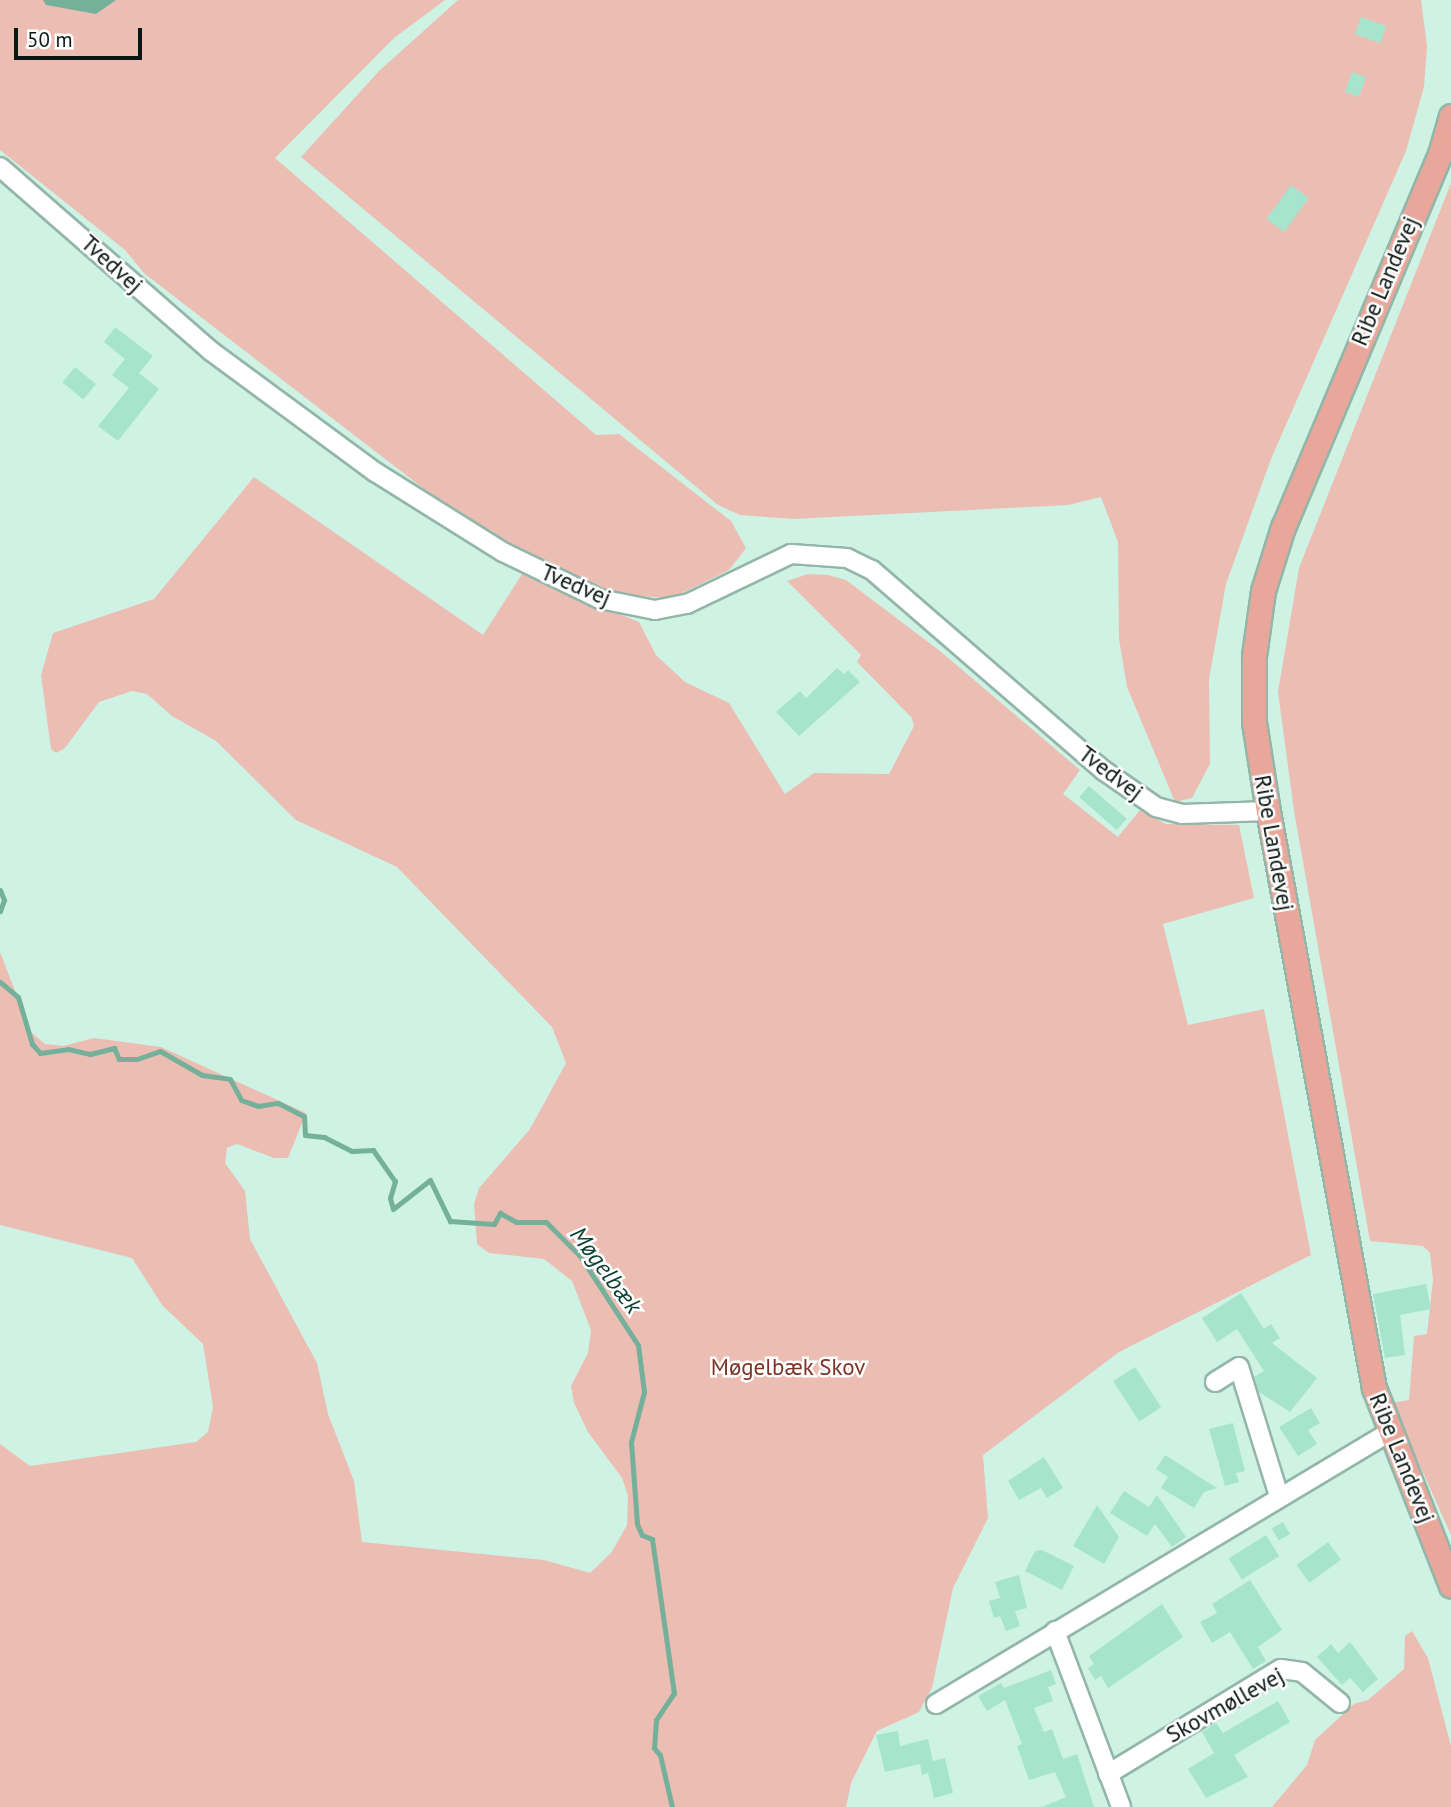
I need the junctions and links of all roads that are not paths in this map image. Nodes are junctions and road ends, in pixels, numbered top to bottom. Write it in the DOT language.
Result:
graph roads {
  1 [pos="1451,116"];
  2 [pos="0,167"];
  3 [pos="1268,811"];
  4 [pos="1215,1382"];
  5 [pos="1388,1433"];
  6 [pos="1279,1496"];
  7 [pos="1451,1585"];
  8 [pos="1055,1631"];
  9 [pos="1340,1703"];
  10 [pos="936,1704"];
  11 [pos="1108,1774"];
  12 [pos="1121,1807"];
  1 -- 3 [label="main road, Ribe Landevej"];
  2 -- 3 [label="street, Tvedvej"];
  3 -- 5 [label="main road, Ribe Landevej"];
  4 -- 6 [label="street"];
  5 -- 6 [label="street"];
  5 -- 7 [label="main road, Ribe Landevej"];
  6 -- 8 [label="street"];
  8 -- 10 [label="street"];
  8 -- 11 [label="street"];
  9 -- 11 [label="street, Skovmøllevej"];
  11 -- 12 [label="street"];
}
